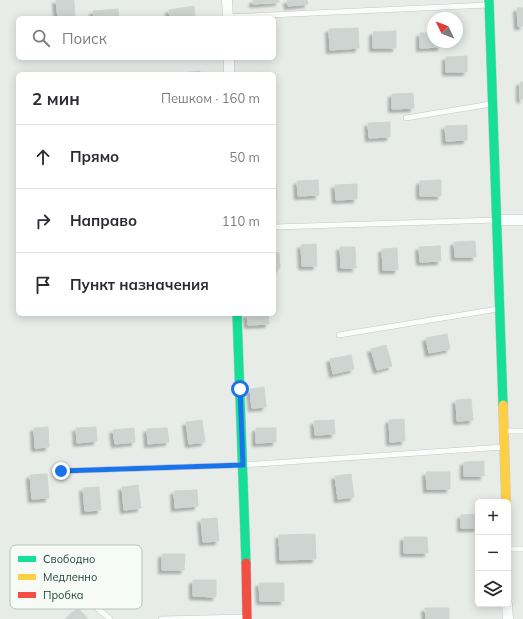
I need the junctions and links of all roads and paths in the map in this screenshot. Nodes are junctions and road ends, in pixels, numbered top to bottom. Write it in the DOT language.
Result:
graph roads {
  1 [pos="227,0"];
  2 [pos="489,2"];
  3 [pos="228,16"];
  4 [pos="261,16"];
  5 [pos="229,60"];
  6 [pos="229,72"];
  7 [pos="492,104"];
  8 [pos="406,118"];
  9 [pos="497,220"];
  10 [pos="523,220"];
  11 [pos="276,227"];
  12 [pos="500,309"];
  13 [pos="237,316"];
  14 [pos="339,336"];
  15 [pos="504,431"];
  16 [pos="523,431"];
  17 [pos="505,447"];
  18 [pos="243,465"];
  19 [pos="61,471"];
  20 [pos="506,499"];
  21 [pos="511,549"];
  22 [pos="523,549"];
  23 [pos="507,607"];
  24 [pos="98,609"];
  25 [pos="247,618"];
  26 [pos="110,619"];
  27 [pos="161,619"];
  28 [pos="508,619"];
  1 -- 3 [label="street"];
  2 -- 4 [label="lane"];
  2 -- 7 [label="street"];
  5 -- 6 [label="street"];
  7 -- 8 [label="lane"];
  7 -- 9 [label="street"];
  9 -- 10 [label="street"];
  9 -- 11 [label="lane"];
  9 -- 12 [label="street"];
  12 -- 14 [label="lane"];
  12 -- 15 [label="street"];
  13 -- 18 [label="street"];
  15 -- 16 [label="lane"];
  15 -- 17 [label="street"];
  17 -- 18 [label="lane"];
  17 -- 20 [label="street"];
  18 -- 19 [label="lane"];
  18 -- 25 [label="street"];
  21 -- 22 [label="lane"];
  23 -- 28 [label="street"];
  24 -- 26 [label="lane"];
  25 -- 27 [label="lane"];
}
